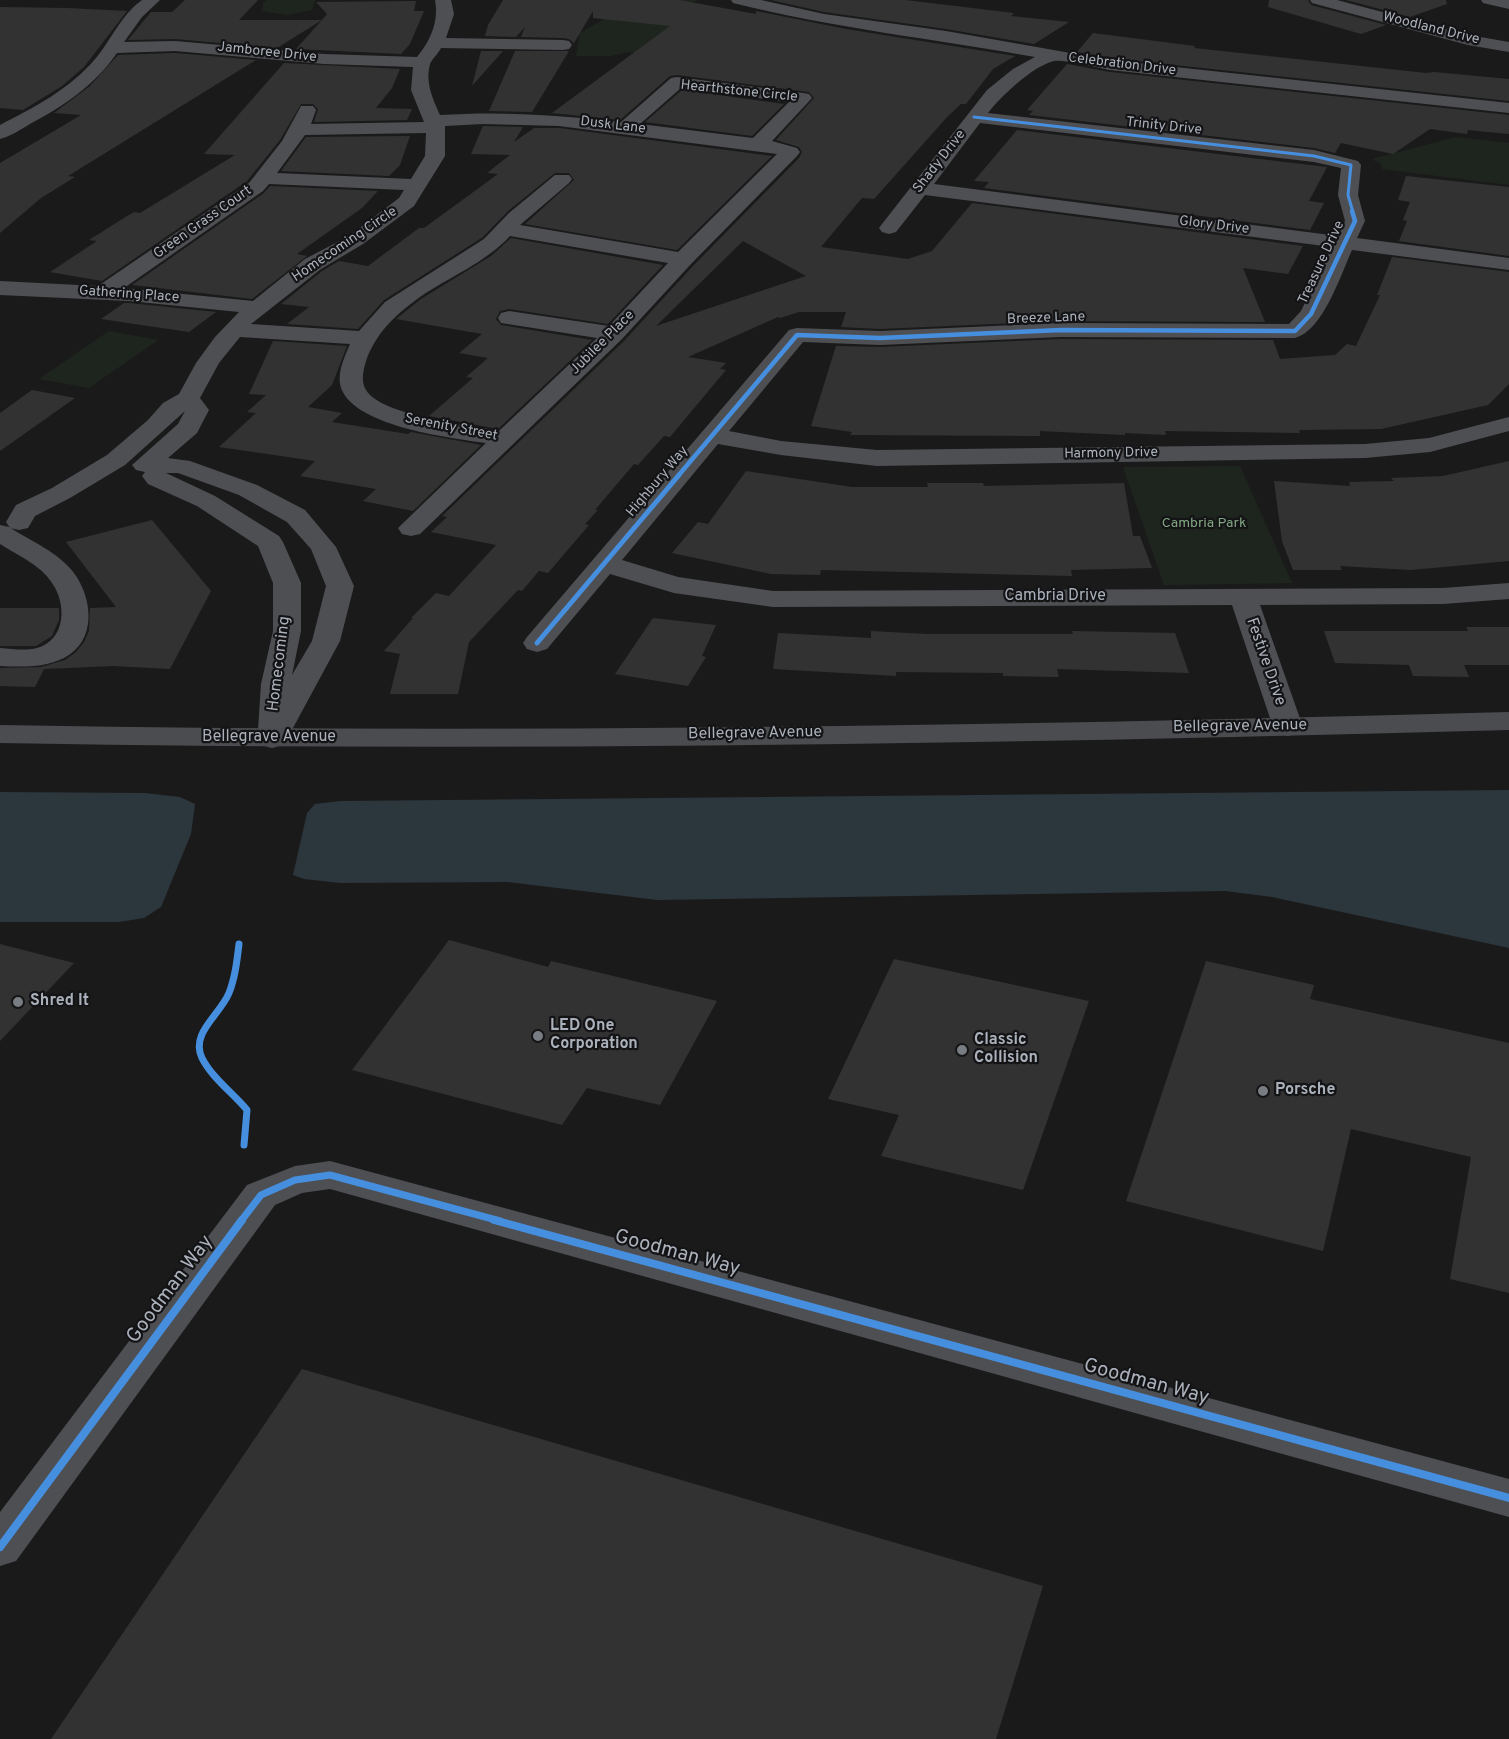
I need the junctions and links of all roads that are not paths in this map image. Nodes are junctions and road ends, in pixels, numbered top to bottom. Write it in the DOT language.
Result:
graph roads {
  1 [pos="152,0"];
  2 [pos="443,0"];
  3 [pos="739,0"];
  4 [pos="1318,0"];
  5 [pos="1489,0"];
  6 [pos="1509,4"];
  7 [pos="435,43"];
  8 [pos="563,45"];
  9 [pos="1509,47"];
  10 [pos="111,48"];
  11 [pos="1050,56"];
  12 [pos="422,62"];
  13 [pos="1509,108"];
  14 [pos="307,110"];
  15 [pos="974,117"];
  16 [pos="435,124"];
  17 [pos="625,128"];
  18 [pos="299,130"];
  19 [pos="0,134"];
  20 [pos="757,145"];
  21 [pos="790,152"];
  22 [pos="1351,165"];
  23 [pos="263,178"];
  24 [pos="562,179"];
  25 [pos="418,185"];
  26 [pos="920,188"];
  27 [pos="889,228"];
  28 [pos="505,229"];
  29 [pos="1346,243"];
  30 [pos="684,259"];
  31 [pos="1509,264"];
  32 [pos="0,288"];
  33 [pos="104,292"];
  34 [pos="258,308"];
  35 [pos="509,318"];
  36 [pos="235,330"];
  37 [pos="1295,331"];
  38 [pos="614,334"];
  39 [pos="797,335"];
  40 [pos="365,338"];
  41 [pos="188,399"];
  42 [pos="1509,424"];
  43 [pos="712,435"];
  44 [pos="505,439"];
  45 [pos="146,465"];
  46 [pos="6,528"];
  47 [pos="411,528"];
  48 [pos="313,535"];
  49 [pos="271,544"];
  50 [pos="604,563"];
  51 [pos="1509,591"];
  52 [pos="1243,597"];
  53 [pos="537,643"];
  54 [pos="0,657"];
  55 [pos="1509,721"];
  56 [pos="1288,727"];
  57 [pos="0,734"];
  58 [pos="272,739"];
  59 [pos="1509,1498"];
  60 [pos="0,1547"];
  1 -- 10 [label="street"];
  2 -- 7 [label="street"];
  3 -- 11 [label="street, Celebration Drive"];
  4 -- 9 [label="street, Woodland Drive"];
  5 -- 6 [label="street"];
  7 -- 8 [label="street"];
  7 -- 12 [label="street"];
  10 -- 12 [label="street, Jamboree Drive"];
  10 -- 19 [label="street"];
  11 -- 13 [label="street, Celebration Drive"];
  11 -- 15 [label="street, Shady Drive"];
  12 -- 16 [label="street, Homecoming Circle"];
  14 -- 18 [label="street, Green Grass Court"];
  15 -- 22 [label="street, Trinity Drive"];
  15 -- 26 [label="street, Shady Drive"];
  16 -- 17 [label="street, Dusk Lane"];
  16 -- 18 [label="street, Dusk Lane"];
  16 -- 25 [label="street, Homecoming Circle"];
  17 -- 20 [label="street, Dusk Lane"];
  17 -- 20 [label="street, Hearthstone Circle"];
  18 -- 23 [label="street, Green Grass Court"];
  20 -- 21 [label="street, Dusk Lane"];
  21 -- 30 [label="street, Jubilee Place"];
  22 -- 29 [label="street, Treasure Drive"];
  23 -- 25 [label="street"];
  23 -- 33 [label="street, Green Grass Court"];
  24 -- 28 [label="street, Serenity Street"];
  25 -- 34 [label="street, Homecoming Circle"];
  26 -- 27 [label="street, Shady Drive"];
  26 -- 29 [label="street, Glory Drive"];
  28 -- 30 [label="street"];
  28 -- 40 [label="street, Serenity Street"];
  29 -- 31 [label="street, Glory Drive"];
  29 -- 37 [label="street, Treasure Drive"];
  30 -- 38 [label="street, Jubilee Place"];
  32 -- 33 [label="street, Gathering Place"];
  33 -- 34 [label="street, Gathering Place"];
  34 -- 36 [label="street, Homecoming Circle"];
  35 -- 38 [label="street"];
  36 -- 40 [label="street"];
  36 -- 41 [label="street, Homecoming Circle"];
  37 -- 39 [label="street, Breeze Lane"];
  38 -- 44 [label="street, Jubilee Place"];
  39 -- 43 [label="street, Highbury Way"];
  40 -- 44 [label="street, Serenity Street"];
  41 -- 45 [label="street"];
  41 -- 46 [label="street, Homecoming Circle"];
  42 -- 43 [label="street, Harmony Drive"];
  43 -- 50 [label="street, Highbury Way"];
  44 -- 47 [label="street, Jubilee Place"];
  45 -- 46 [label="street"];
  45 -- 48 [label="street, Homecoming"];
  45 -- 49 [label="street"];
  46 -- 54 [label="street"];
  48 -- 49 [label="street"];
  48 -- 58 [label="street, Homecoming"];
  49 -- 58 [label="street, Homecoming"];
  50 -- 52 [label="street, Cambria Drive"];
  50 -- 53 [label="street, Highbury Way"];
  51 -- 52 [label="street, Cambria Drive"];
  52 -- 56 [label="street, Festive Drive"];
  55 -- 56 [label="main road, Bellegrave Avenue"];
  56 -- 58 [label="main road, Bellegrave Avenue"];
  57 -- 58 [label="main road, Bellegrave Avenue"];
  59 -- 60 [label="street, Goodman Way"];
}
